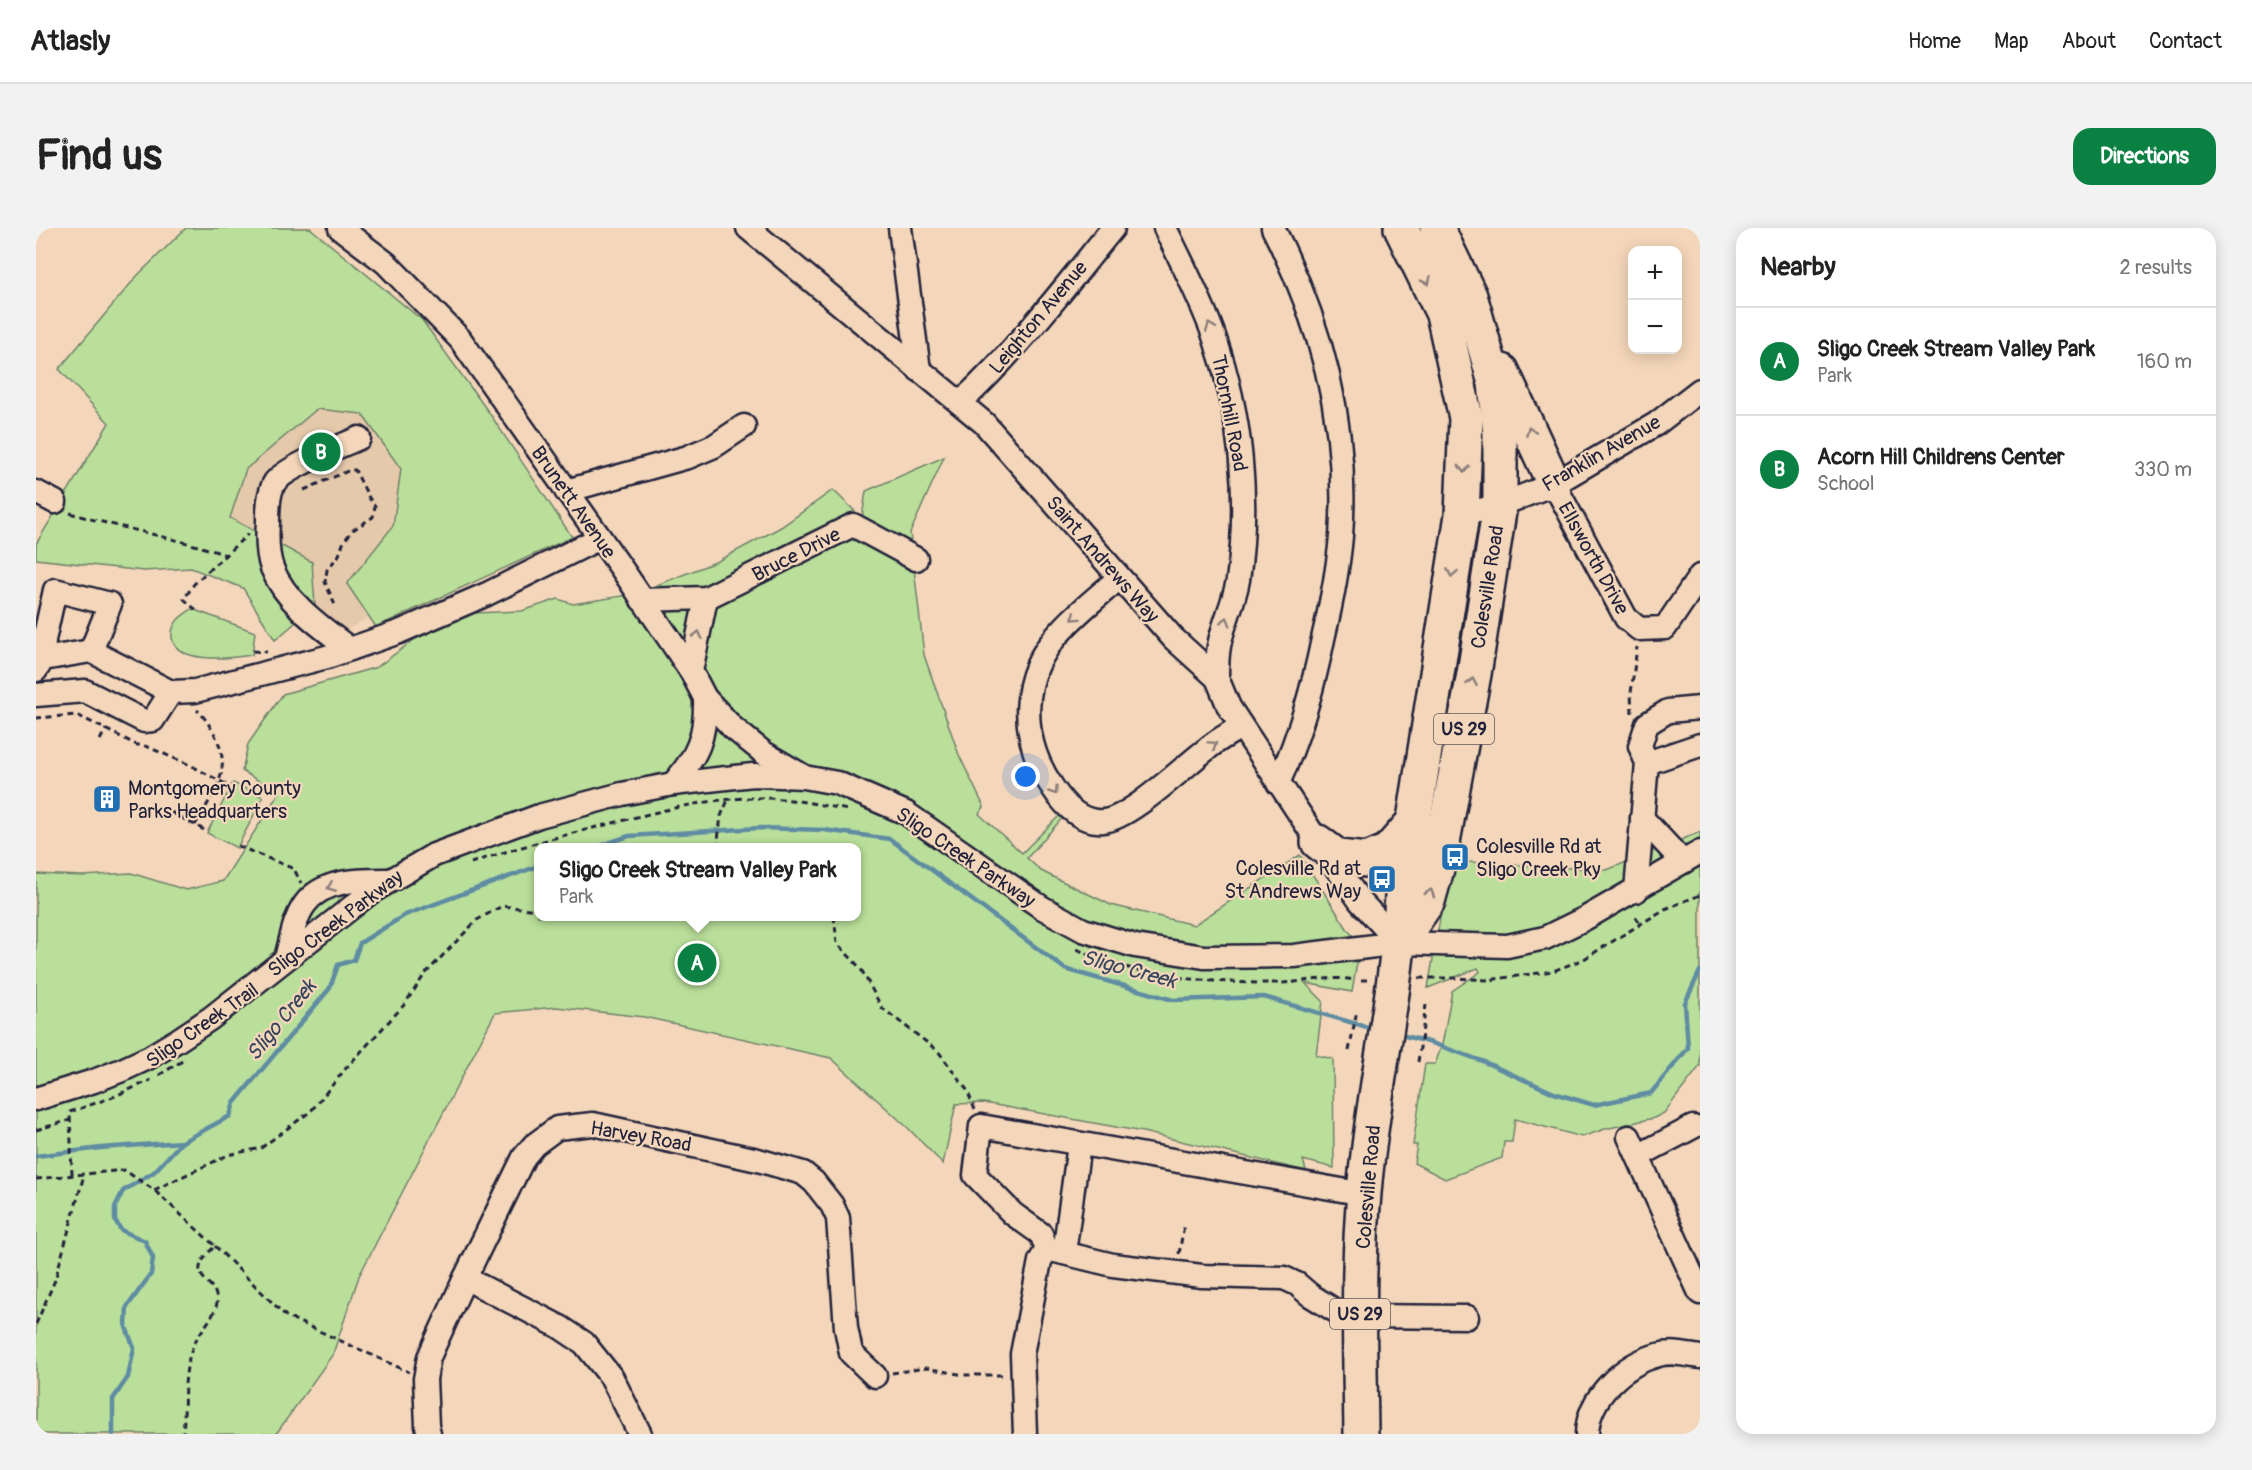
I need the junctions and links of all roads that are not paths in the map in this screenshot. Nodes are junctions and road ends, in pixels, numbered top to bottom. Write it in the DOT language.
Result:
graph roads {
  1 [pos="340,228"];
  2 [pos="748,228"];
  3 [pos="900,228"];
  4 [pos="1113,228"];
  5 [pos="1165,228"];
  6 [pos="1273,228"];
  7 [pos="1401,228"];
  8 [pos="1437,228"];
  9 [pos="361,236"];
  10 [pos="1485,342"];
  11 [pos="919,370"];
  12 [pos="1700,390"];
  13 [pos="960,403"];
  14 [pos="744,426"];
  15 [pos="360,438"];
  16 [pos="1554,484"];
  17 [pos="566,491"];
  18 [pos="1500,505"];
  19 [pos="1462,515"];
  20 [pos="600,538"];
  21 [pos="916,559"];
  22 [pos="1700,576"];
  23 [pos="1119,578"];
  24 [pos="706,598"];
  25 [pos="642,600"];
  26 [pos="350,649"];
  27 [pos="91,651"];
  28 [pos="39,665"];
  29 [pos="691,671"];
  30 [pos="1217,678"];
  31 [pos="178,692"];
  32 [pos="36,695"];
  33 [pos="705,698"];
  34 [pos="1700,708"];
  35 [pos="1241,726"];
  36 [pos="1700,745"];
  37 [pos="1647,763"];
  38 [pos="804,777"];
  39 [pos="1278,783"];
  40 [pos="673,784"];
  41 [pos="1642,818"];
  42 [pos="1415,820"];
  43 [pos="1318,842"];
  44 [pos="1692,857"];
  45 [pos="388,880"];
  46 [pos="1636,891"];
  47 [pos="1399,943"];
  48 [pos="286,958"];
  49 [pos="36,1099"];
  50 [pos="1693,1127"];
  51 [pos="1079,1145"];
  52 [pos="1364,1194"];
  53 [pos="1050,1254"];
  54 [pos="465,1278"];
  55 [pos="1700,1293"];
  56 [pos="1467,1317"];
  57 [pos="1360,1321"];
  58 [pos="1700,1358"];
  59 [pos="875,1376"];
  60 [pos="429,1434"];
  61 [pos="640,1434"];
  62 [pos="1025,1434"];
  63 [pos="1361,1434"];
  64 [pos="1587,1434"];
  1 -- 9 [label="street, Brunett Avenue"];
  2 -- 11 [label="street, Saint Andrews Way"];
  3 -- 11 [label="street"];
  4 -- 13 [label="street, Leighton Avenue"];
  30 -- 5 [label="street, Thornhill Road, one-way"];
  6 -- 39 [label="street"];
  7 -- 19 [label="highway, Colesville Road / US 29, one-way"];
  8 -- 10 [label="highway, Colesville Road / US 29"];
  9 -- 17 [label="street, Brunett Avenue"];
  16 -- 10 [label="highway, one-way"];
  10 -- 18 [label="highway, Colesville Road / US 29"];
  11 -- 13 [label="street, Saint Andrews Way"];
  12 -- 16 [label="street, Franklin Avenue"];
  13 -- 23 [label="street, Saint Andrews Way"];
  14 -- 17 [label="street"];
  15 -- 26 [label="street"];
  16 -- 18 [label="street, Franklin Avenue"];
  16 -- 22 [label="street, Ellsworth Drive"];
  17 -- 20 [label="street, Brunett Avenue"];
  18 -- 19 [label="street, Franklin Avenue"];
  47 -- 18 [label="highway, Colesville Road / US 29, one-way"];
  19 -- 42 [label="highway, Colesville Road / US 29, one-way"];
  20 -- 25 [label="street, Brunett Avenue"];
  20 -- 26 [label="street"];
  21 -- 24 [label="street, Bruce Drive"];
  23 -- 30 [label="street, Saint Andrews Way"];
  23 -- 35 [label="street, one-way"];
  24 -- 25 [label="street, Bruce Drive"];
  29 -- 24 [label="street, one-way"];
  25 -- 29 [label="street, Brunett Avenue"];
  26 -- 31 [label="street"];
  27 -- 28 [label="street"];
  27 -- 28 [label="street"];
  27 -- 31 [label="street"];
  29 -- 33 [label="street, Brunett Avenue"];
  30 -- 35 [label="street, Saint Andrews Way"];
  31 -- 32 [label="street"];
  33 -- 38 [label="street, Brunett Avenue"];
  33 -- 40 [label="street"];
  34 -- 37 [label="street"];
  35 -- 39 [label="street, Saint Andrews Way"];
  36 -- 37 [label="street"];
  37 -- 41 [label="street"];
  38 -- 40 [label="street, Sligo Creek Parkway"];
  38 -- 47 [label="street, Sligo Creek Parkway"];
  39 -- 43 [label="street, Saint Andrews Way"];
  40 -- 45 [label="street, Sligo Creek Parkway"];
  41 -- 44 [label="street"];
  41 -- 46 [label="street"];
  42 -- 43 [label="highway"];
  42 -- 47 [label="highway, Colesville Road / US 29"];
  43 -- 47 [label="street, Saint Andrews Way"];
  44 -- 46 [label="street, Sligo Creek Parkway"];
  45 -- 48 [label="street, Sligo Creek Parkway"];
  45 -- 48 [label="street, one-way"];
  46 -- 47 [label="street, Sligo Creek Parkway"];
  47 -- 52 [label="highway, Colesville Road / US 29"];
  48 -- 49 [label="street, Sligo Creek Parkway"];
  50 -- 55 [label="street"];
  51 -- 52 [label="street"];
  51 -- 53 [label="street"];
  51 -- 53 [label="street"];
  52 -- 57 [label="highway, Colesville Road / US 29"];
  53 -- 57 [label="street"];
  53 -- 62 [label="street"];
  54 -- 59 [label="street, Harvey Road"];
  54 -- 60 [label="street, Harvey Road"];
  54 -- 61 [label="street"];
  56 -- 57 [label="street"];
  57 -- 63 [label="highway, Colesville Road / US 29"];
  58 -- 64 [label="street"];
}
